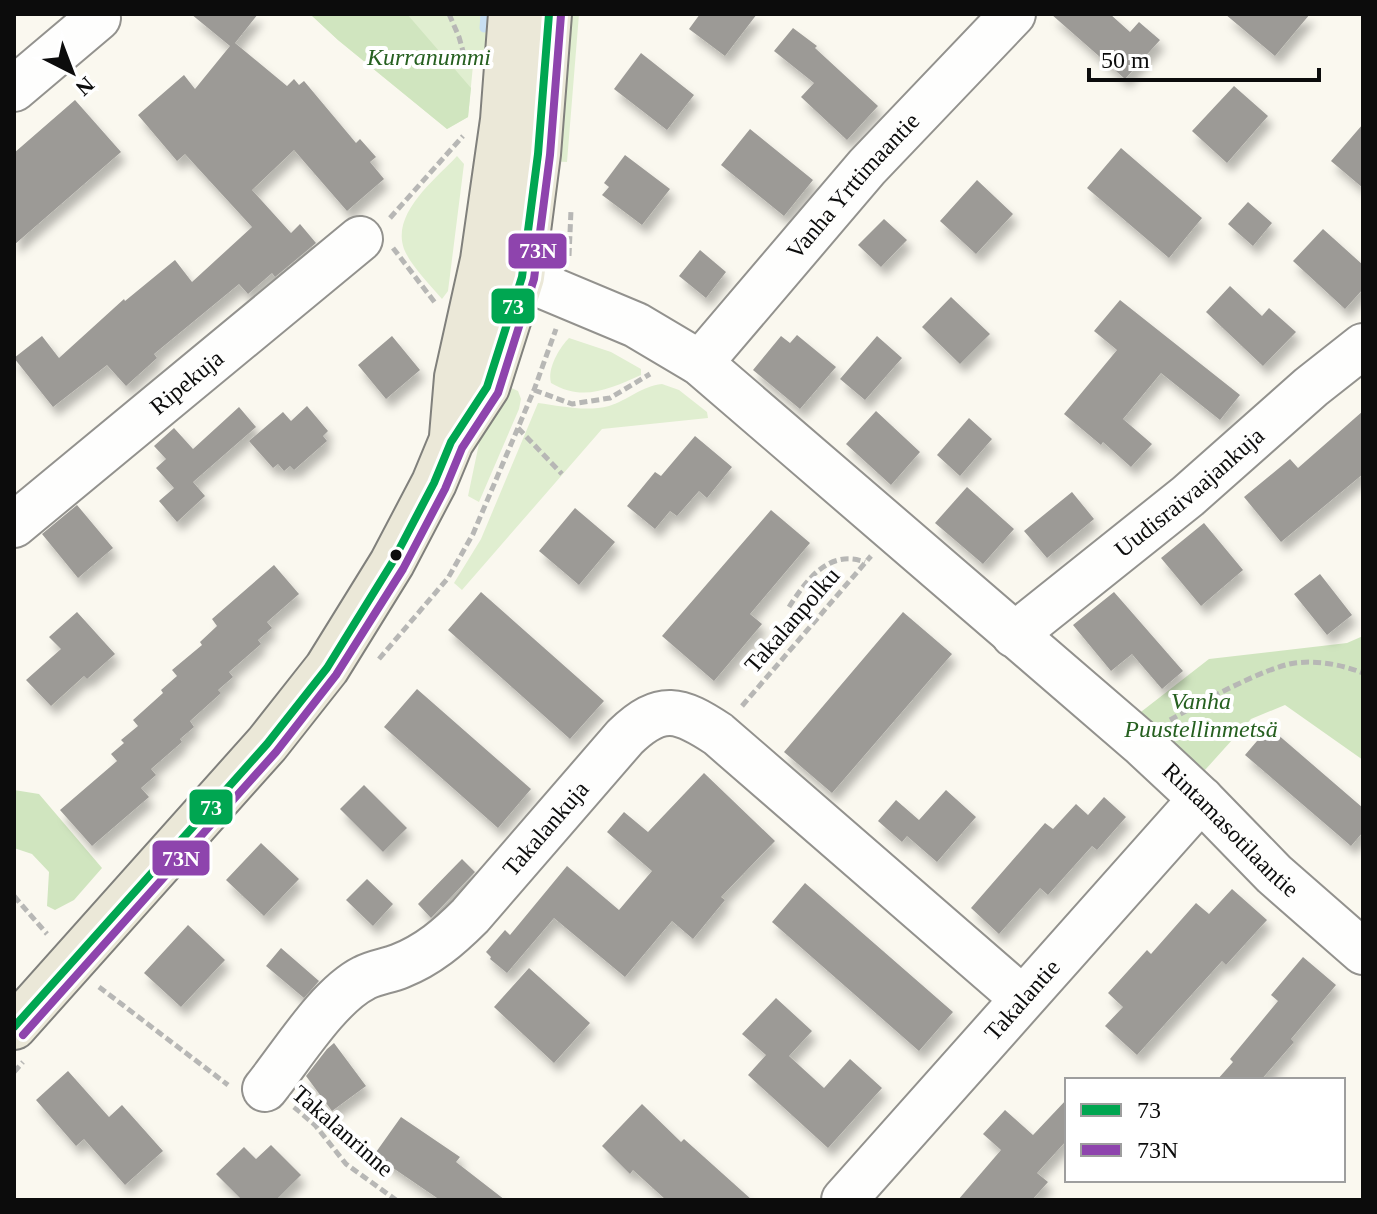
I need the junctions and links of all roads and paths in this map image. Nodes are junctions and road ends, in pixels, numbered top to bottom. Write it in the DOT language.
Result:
graph roads {
  1 [pos="449,14"];
  2 [pos="511,14"];
  3 [pos="549,14"];
  4 [pos="1013,14"];
  5 [pos="98,18"];
  6 [pos="468,69"];
  7 [pos="14,89"];
  8 [pos="452,149"];
  9 [pos="369,234"];
  10 [pos="503,269"];
  11 [pos="442,310"];
  12 [pos="1363,346"];
  13 [pos="679,366"];
  14 [pos="534,390"];
  15 [pos="518,428"];
  16 [pos="562,474"];
  17 [pos="14,525"];
  18 [pos="893,529"];
  19 [pos="865,562"];
  20 [pos="789,607"];
  21 [pos="1014,635"];
  22 [pos="1363,673"];
  23 [pos="1163,725"];
  24 [pos="718,734"];
  25 [pos="1201,799"];
  26 [pos="14,896"];
  27 [pos="1363,952"];
  28 [pos="73,961"];
  29 [pos="1022,998"];
  30 [pos="14,1027"];
  31 [pos="265,1089"];
  32 [pos="861,1194"];
  33 [pos="396,1200"];
  1 -- 6 [label="path"];
  2 -- 10 [label="main road"];
  3 -- 10 [label="main road"];
  4 -- 13 [label="street, Vanha Yrttimaantie"];
  5 -- 7 [label="street"];
  8 -- 9 [label="path"];
  9 -- 11 [label="path"];
  9 -- 17 [label="street, Ripekuja"];
  10 -- 13 [label="street, Rintamasotilaantie"];
  10 -- 28 [label="main road"];
  12 -- 21 [label="street, Uudisraivaajankuja"];
  13 -- 14 [label="path"];
  13 -- 18 [label="street, Rintamasotilaantie"];
  15 -- 16 [label="path"];
  18 -- 19 [label="path, Takalanpolku"];
  18 -- 21 [label="street, Rintamasotilaantie"];
  19 -- 20 [label="path"];
  19 -- 24 [label="path, Takalanpolku"];
  21 -- 25 [label="street, Rintamasotilaantie"];
  22 -- 23 [label="path"];
  24 -- 29 [label="street, Takalankuja"];
  24 -- 31 [label="street, Takalankuja"];
  25 -- 27 [label="street, Rintamasotilaantie"];
  25 -- 29 [label="street, Takalantie"];
  26 -- 28 [label="path"];
  28 -- 30 [label="main road"];
  28 -- 31 [label="path"];
  29 -- 32 [label="street, Takalantie"];
  31 -- 33 [label="path, Takalanrinne"];
}
